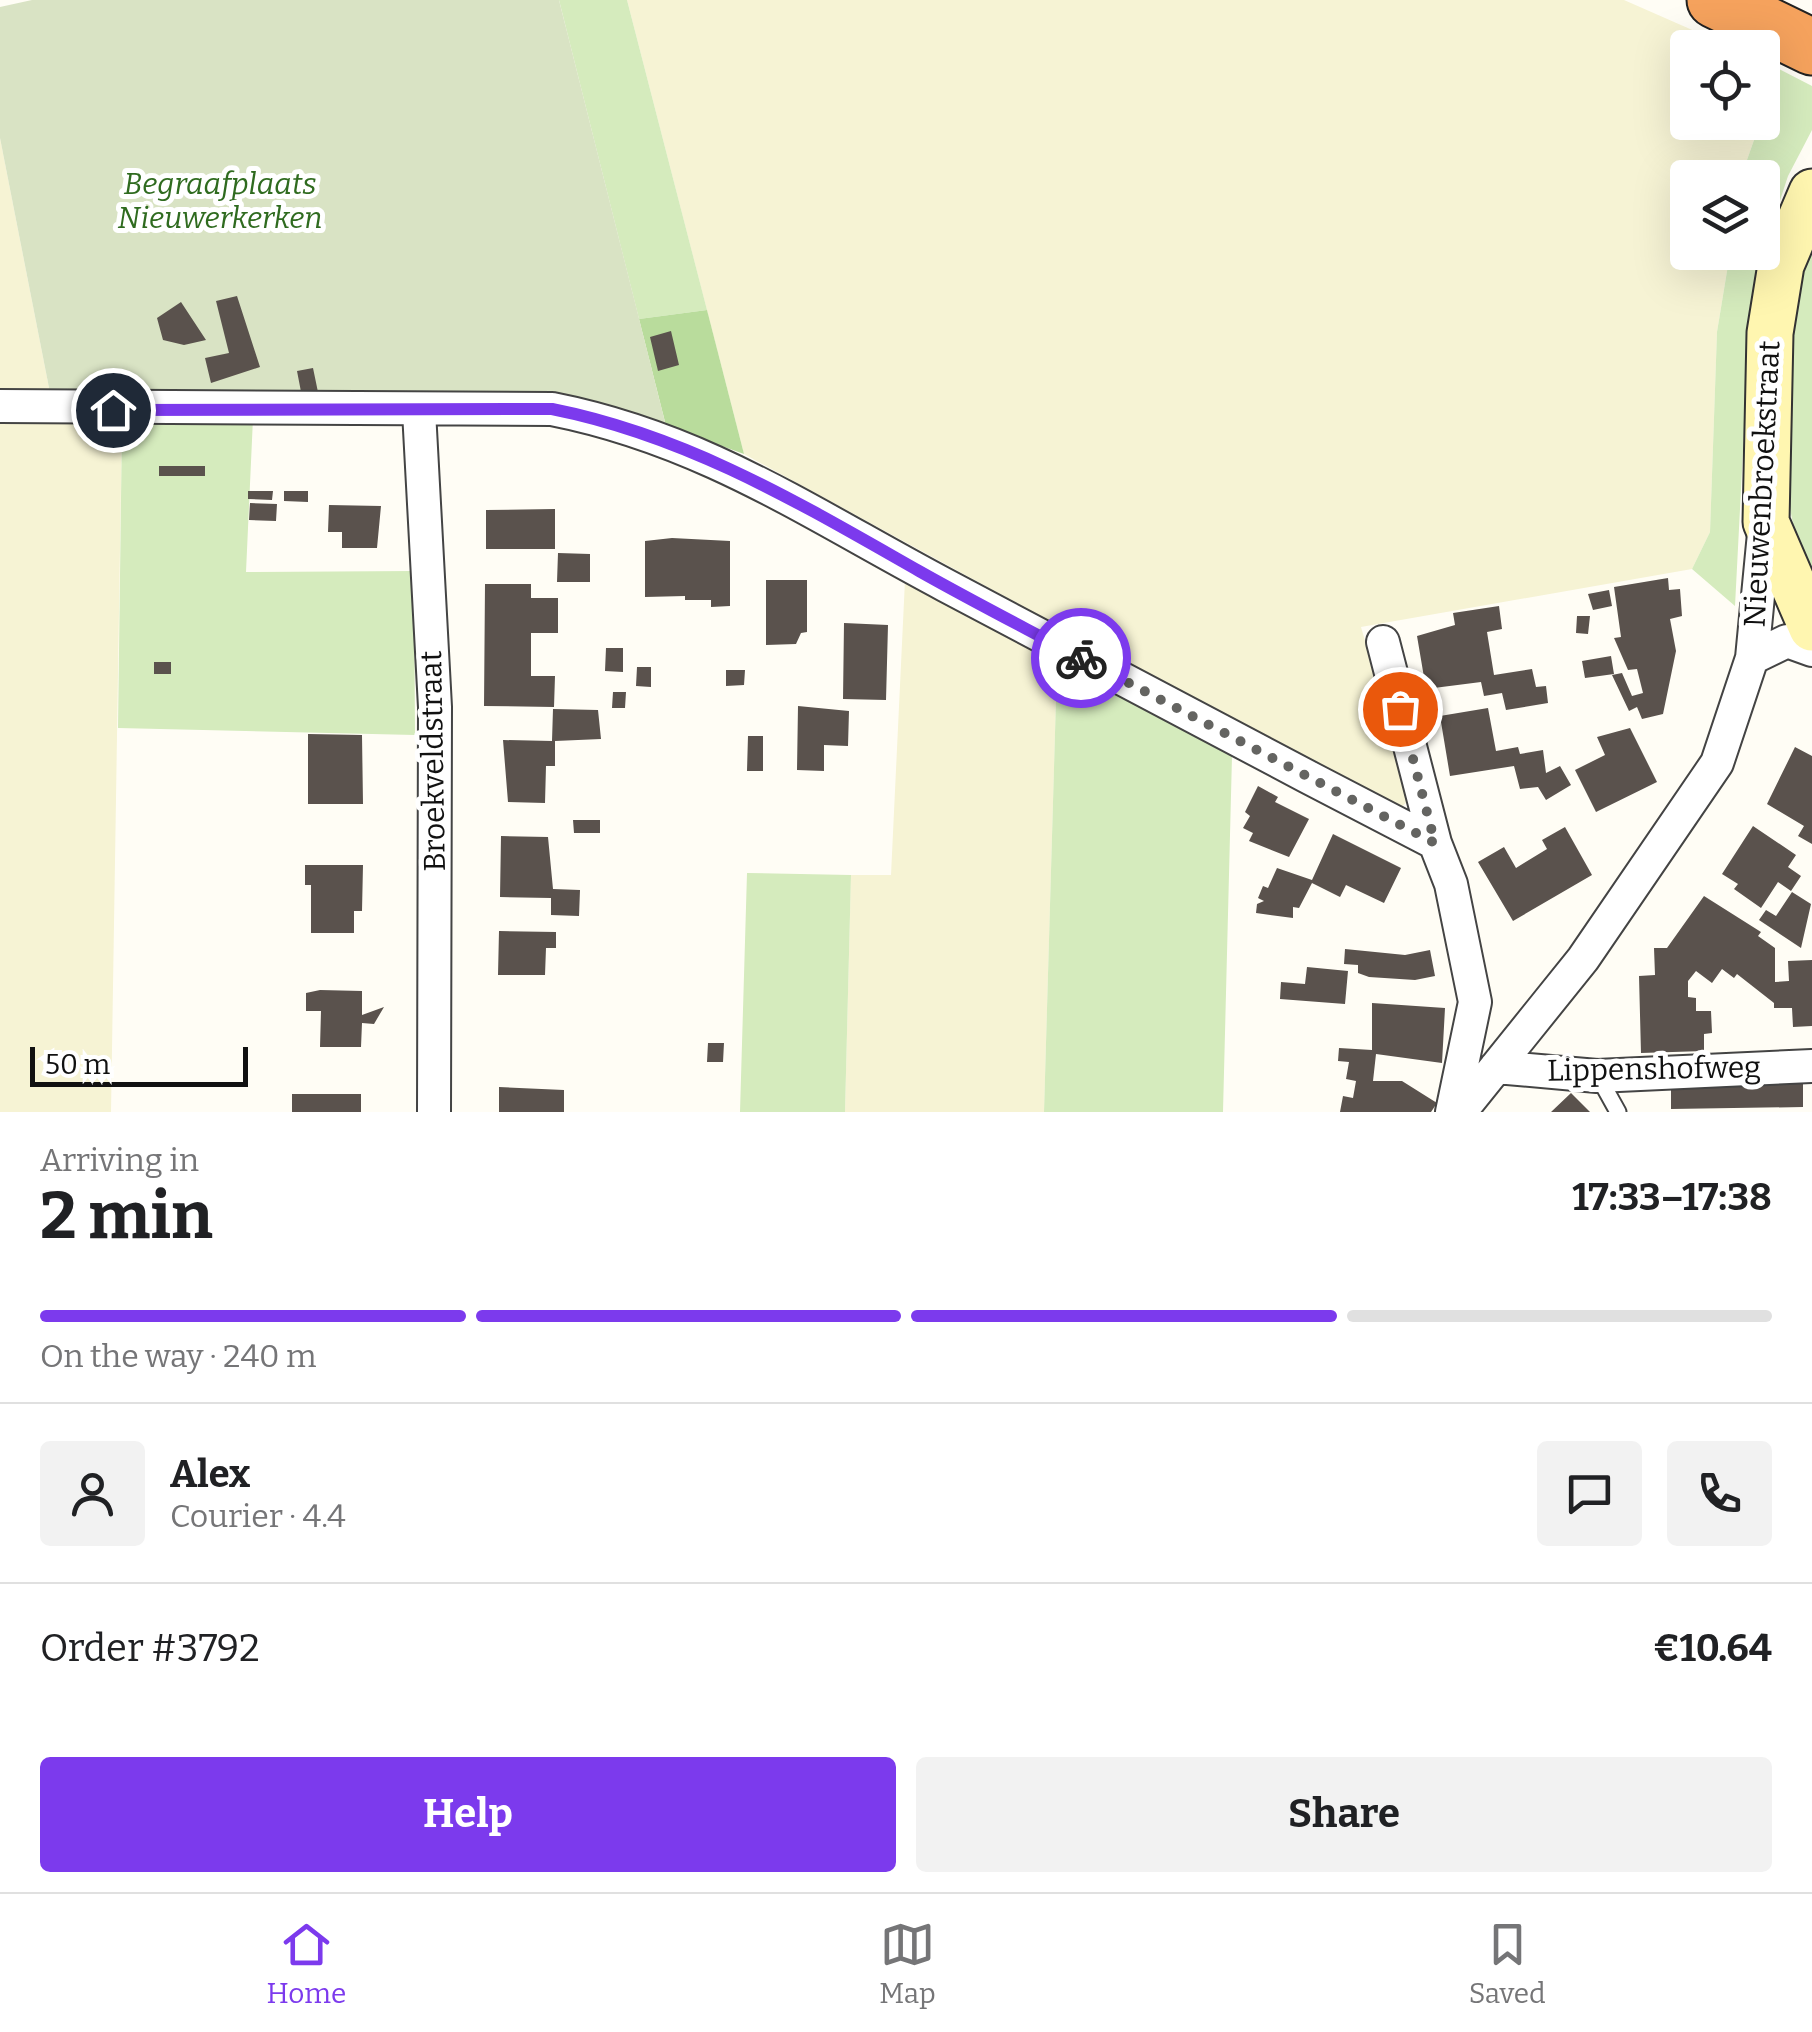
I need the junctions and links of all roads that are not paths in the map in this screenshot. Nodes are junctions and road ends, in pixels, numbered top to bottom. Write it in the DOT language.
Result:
graph roads {
  1 [pos="1714,0"];
  2 [pos="1812,47"];
  3 [pos="1809,198"];
  4 [pos="0,406"];
  5 [pos="419,411"];
  6 [pos="1766,522"];
  7 [pos="1812,628"];
  8 [pos="1383,642"];
  9 [pos="1812,650"];
  10 [pos="1752,658"];
  11 [pos="1435,843"];
  12 [pos="1812,1066"];
  13 [pos="1496,1068"];
  14 [pos="1598,1076"];
  15 [pos="434,1112"];
  16 [pos="1456,1112"];
  17 [pos="1618,1112"];
  1 -- 2 [label="highway"];
  3 -- 6 [label="street, Nieuwenbroekstraat"];
  4 -- 5 [label="street"];
  5 -- 11 [label="street"];
  5 -- 15 [label="street, Broekveldstraat"];
  6 -- 7 [label="street"];
  6 -- 10 [label="street, Nieuwenbroekstraat"];
  8 -- 11 [label="street"];
  9 -- 10 [label="street"];
  10 -- 13 [label="street, Nieuwenbroekstraat"];
  11 -- 16 [label="street"];
  12 -- 14 [label="street, Lippenshofweg"];
  13 -- 14 [label="street, Lippenshofweg"];
  13 -- 16 [label="street, Nieuwenbroekstraat"];
  14 -- 17 [label="lane"];
}
